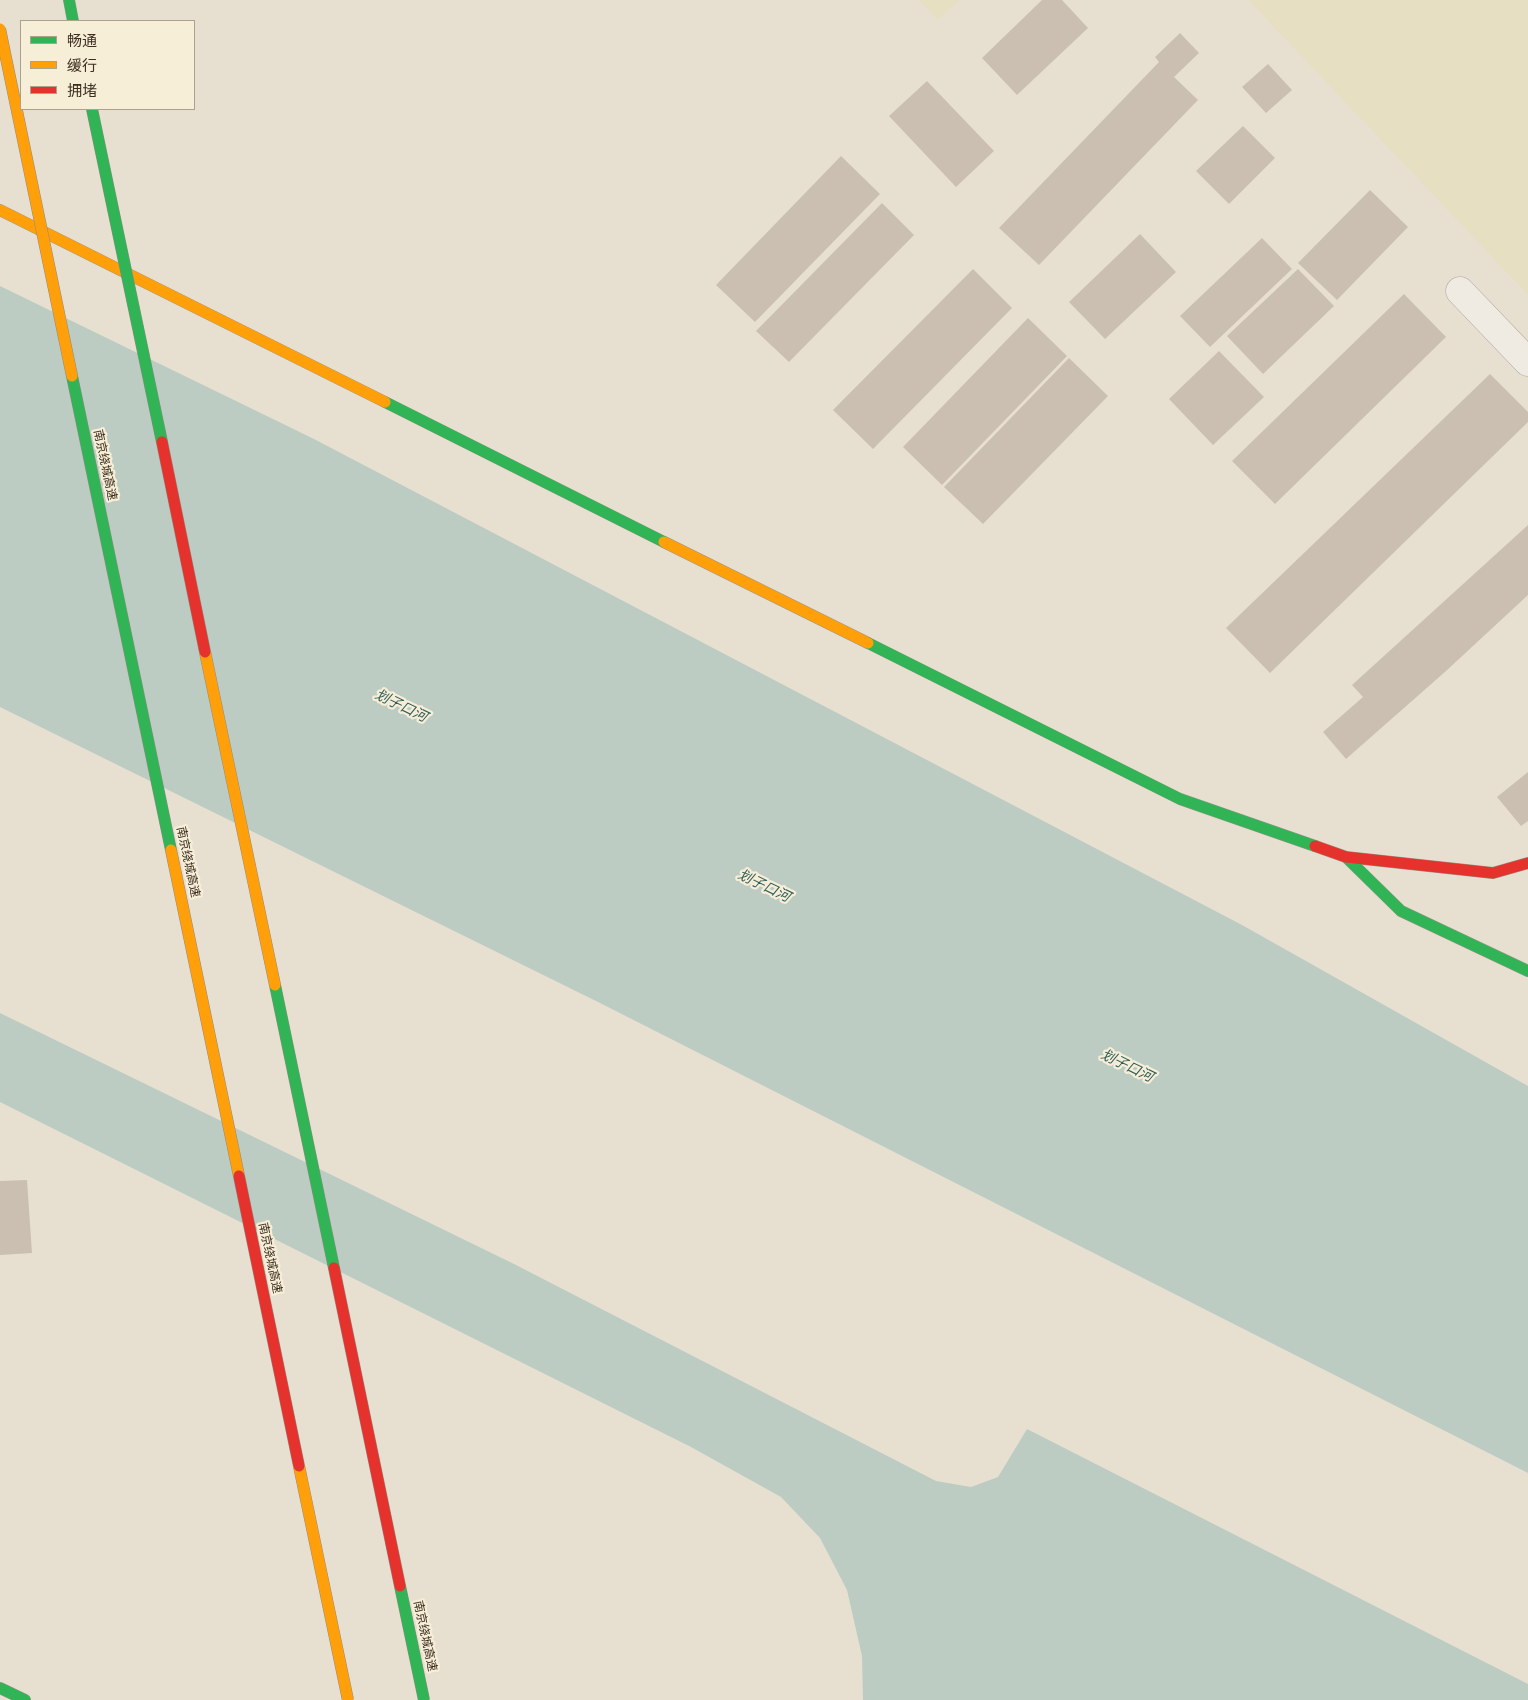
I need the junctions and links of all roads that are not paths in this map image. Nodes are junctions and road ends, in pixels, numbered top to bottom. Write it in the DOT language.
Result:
graph roads {
  1 [pos="69,0"];
  2 [pos="74,20"];
  3 [pos="0,29"];
  4 [pos="92,110"];
  5 [pos="0,210"];
  6 [pos="1460,291"];
  7 [pos="1528,362"];
  8 [pos="1346,858"];
  9 [pos="1528,863"];
  10 [pos="1528,971"];
  11 [pos="0,1688"];
  12 [pos="25,1700"];
  13 [pos="348,1700"];
  14 [pos="424,1700"];
  1 -- 2 [label="main road"];
  3 -- 13 [label="main road, 南京绕城高速, bridge"];
  4 -- 14 [label="main road, 南京绕城高速, bridge"];
  5 -- 8 [label="main road"];
  6 -- 7 [label="street"];
  8 -- 9 [label="main road"];
  8 -- 10 [label="main road"];
  11 -- 12 [label="main road"];
}
